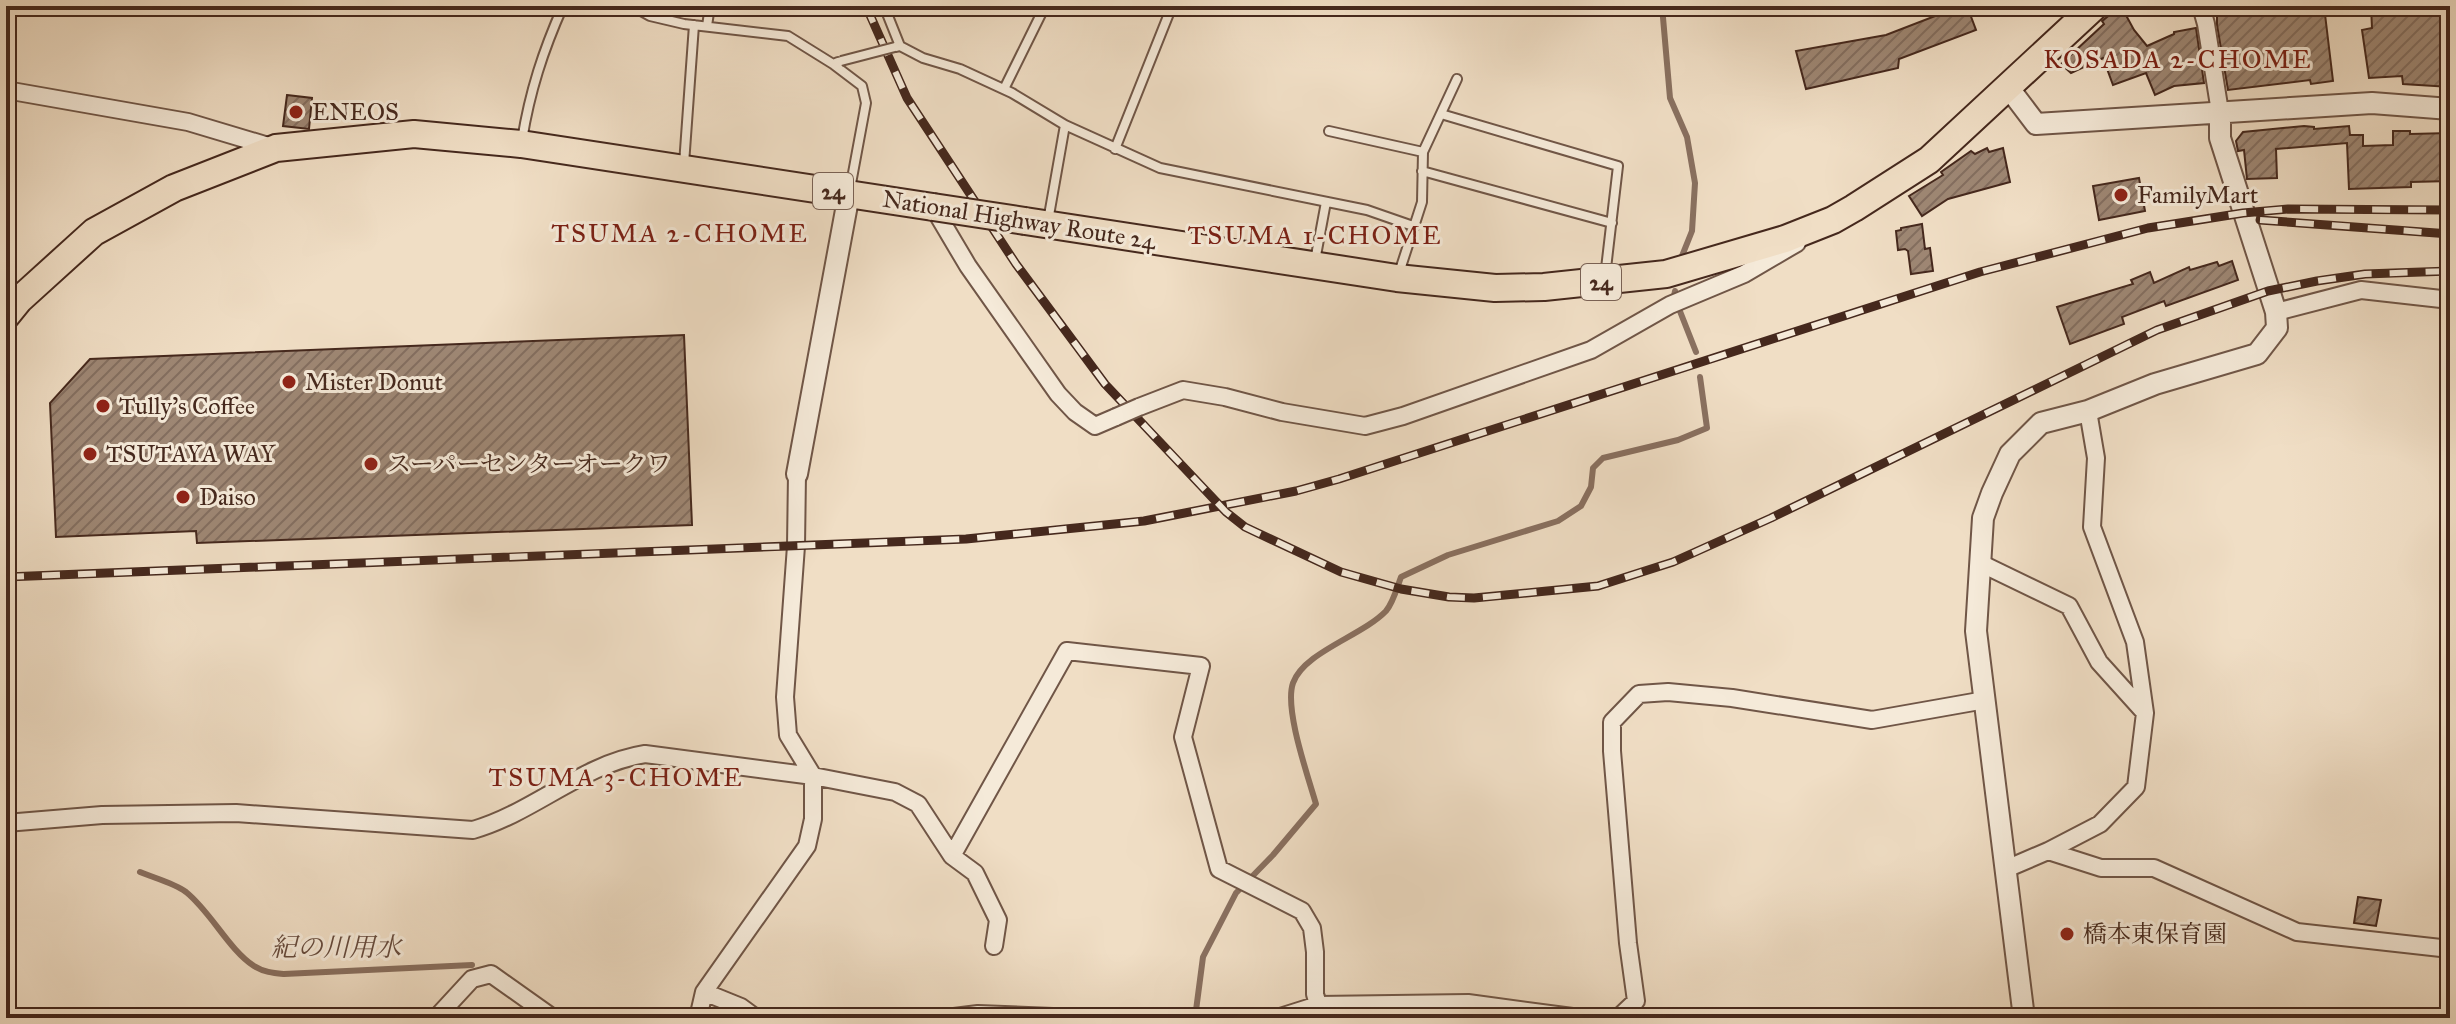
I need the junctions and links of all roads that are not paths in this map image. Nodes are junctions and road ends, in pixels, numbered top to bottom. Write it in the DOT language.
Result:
graph roads {
  1 [pos="563,6"];
  2 [pos="632,6"];
  3 [pos="710,6"];
  4 [pos="884,6"];
  5 [pos="1045,6"];
  6 [pos="1172,6"];
  7 [pos="2095,6"];
  8 [pos="2201,6"];
  9 [pos="694,25"];
  10 [pos="707,26"];
  11 [pos="898,47"];
  12 [pos="837,63"];
  13 [pos="1457,79"];
  14 [pos="2008,87"];
  15 [pos="1004,89"];
  16 [pos="6,90"];
  17 [pos="2450,109"];
  18 [pos="2220,112"];
  19 [pos="1441,114"];
  20 [pos="1065,125"];
  21 [pos="1329,131"];
  22 [pos="521,144"];
  23 [pos="276,148"];
  24 [pos="1115,149"];
  25 [pos="1423,152"];
  26 [pos="683,169"];
  27 [pos="1422,171"];
  28 [pos="849,194"];
  29 [pos="1326,202"];
  30 [pos="933,207"];
  31 [pos="1036,223"];
  32 [pos="1612,223"];
  33 [pos="1413,226"];
  34 [pos="1816,226"];
  35 [pos="1314,264"];
  36 [pos="1397,278"];
  37 [pos="1605,282"];
  38 [pos="2450,300"];
  39 [pos="2276,312"];
  40 [pos="6,316"];
  41 [pos="2088,411"];
  42 [pos="797,474"];
  43 [pos="1980,563"];
  44 [pos="1985,700"];
  45 [pos="2145,713"];
  46 [pos="813,776"];
  47 [pos="6,823"];
  48 [pos="2048,851"];
  49 [pos="952,856"];
  50 [pos="2006,869"];
  51 [pos="994,946"];
  52 [pos="2450,949"];
  53 [pos="704,992"];
  54 [pos="1318,1005"];
  55 [pos="436,1018"];
  56 [pos="553,1018"];
  57 [pos="698,1018"];
  58 [pos="756,1018"];
  59 [pos="946,1018"];
  60 [pos="1078,1018"];
  61 [pos="1280,1018"];
  62 [pos="1580,1018"];
  63 [pos="1618,1018"];
  64 [pos="2024,1018"];
  1 -- 22 [label="lane"];
  2 -- 9 [label="lane"];
  3 -- 10 [label="lane"];
  4 -- 11 [label="lane"];
  5 -- 15 [label="lane"];
  6 -- 24 [label="lane"];
  7 -- 14 [label="highway, National Highway Route 24 / 24"];
  8 -- 18 [label="street"];
  9 -- 10 [label="lane"];
  9 -- 26 [label="lane"];
  10 -- 12 [label="lane"];
  11 -- 12 [label="lane, bridge"];
  11 -- 15 [label="lane"];
  12 -- 28 [label="lane"];
  13 -- 19 [label="lane"];
  14 -- 18 [label="street"];
  14 -- 34 [label="highway, National Highway Route 24 / 24"];
  15 -- 20 [label="lane"];
  16 -- 23 [label="street"];
  17 -- 18 [label="street"];
  18 -- 39 [label="street"];
  19 -- 25 [label="lane"];
  19 -- 32 [label="lane"];
  20 -- 24 [label="lane"];
  20 -- 31 [label="lane"];
  21 -- 25 [label="lane"];
  22 -- 23 [label="highway, National Highway Route 24 / 24"];
  22 -- 26 [label="highway, National Highway Route 24 / 24"];
  23 -- 40 [label="highway, National Highway Route 24 / 24"];
  24 -- 29 [label="lane"];
  25 -- 27 [label="lane"];
  26 -- 28 [label="highway, National Highway Route 24 / 24"];
  27 -- 32 [label="lane"];
  27 -- 33 [label="lane"];
  28 -- 30 [label="highway, National Highway Route 24 / 24"];
  28 -- 42 [label="street"];
  29 -- 33 [label="lane"];
  29 -- 35 [label="lane"];
  30 -- 31 [label="highway, National Highway Route 24 / 24, bridge"];
  30 -- 34 [label="street, bridge"];
  31 -- 35 [label="highway, National Highway Route 24 / 24"];
  32 -- 37 [label="lane"];
  33 -- 36 [label="lane"];
  34 -- 37 [label="highway, National Highway Route 24 / 24"];
  35 -- 36 [label="highway, National Highway Route 24 / 24"];
  36 -- 37 [label="highway, National Highway Route 24 / 24"];
  38 -- 39 [label="street"];
  39 -- 41 [label="street"];
  41 -- 43 [label="street"];
  41 -- 45 [label="street"];
  42 -- 46 [label="street"];
  43 -- 44 [label="street"];
  43 -- 45 [label="street"];
  44 -- 50 [label="street"];
  44 -- 63 [label="street"];
  45 -- 48 [label="street"];
  46 -- 47 [label="street"];
  46 -- 49 [label="street"];
  46 -- 53 [label="street"];
  48 -- 50 [label="street"];
  48 -- 52 [label="street"];
  49 -- 51 [label="street"];
  49 -- 54 [label="street"];
  50 -- 64 [label="street"];
  53 -- 57 [label="street"];
  53 -- 58 [label="street"];
  54 -- 61 [label="street"];
  54 -- 62 [label="street"];
  55 -- 56 [label="street"];
  59 -- 60 [label="street"];
}
